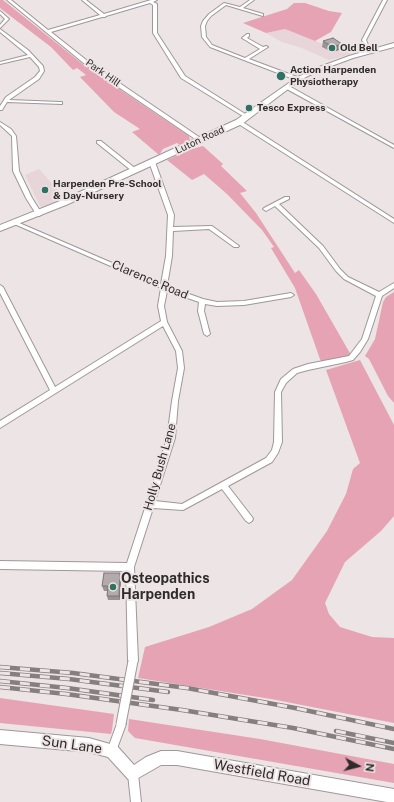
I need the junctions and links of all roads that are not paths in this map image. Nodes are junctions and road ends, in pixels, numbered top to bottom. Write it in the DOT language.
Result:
graph roads {
  1 [pos="9,0"];
  2 [pos="84,0"];
  3 [pos="252,0"];
  4 [pos="386,0"];
  5 [pos="153,1"];
  6 [pos="240,9"];
  7 [pos="0,12"];
  8 [pos="262,15"];
  9 [pos="104,16"];
  10 [pos="0,29"];
  11 [pos="49,31"];
  12 [pos="238,36"];
  13 [pos="394,45"];
  14 [pos="374,51"];
  15 [pos="30,56"];
  16 [pos="246,59"];
  17 [pos="0,63"];
  18 [pos="298,79"];
  19 [pos="287,87"];
  20 [pos="5,101"];
  21 [pos="60,103"];
  22 [pos="0,109"];
  23 [pos="248,117"];
  24 [pos="239,122"];
  25 [pos="0,123"];
  26 [pos="200,140"];
  27 [pos="99,142"];
  28 [pos="394,147"];
  29 [pos="152,162"];
  30 [pos="134,170"];
  31 [pos="287,198"];
  32 [pos="276,204"];
  33 [pos="266,209"];
  34 [pos="39,214"];
  35 [pos="394,221"];
  36 [pos="16,223"];
  37 [pos="0,228"];
  38 [pos="171,228"];
  39 [pos="236,246"];
  40 [pos="394,285"];
  41 [pos="0,286"];
  42 [pos="163,287"];
  43 [pos="291,295"];
  44 [pos="380,295"];
  45 [pos="202,301"];
  46 [pos="164,322"];
  47 [pos="207,334"];
  48 [pos="54,391"];
  49 [pos="0,425"];
  50 [pos="224,486"];
  51 [pos="149,504"];
  52 [pos="249,520"];
  53 [pos="0,565"];
  54 [pos="130,567"];
  55 [pos="0,737"];
  56 [pos="112,751"];
  57 [pos="133,774"];
  58 [pos="394,796"];
  59 [pos="136,802"];
  1 -- 11 [label="street, Park Hill"];
  2 -- 9 [label="street"];
  3 -- 6 [label="street"];
  4 -- 14 [label="street"];
  5 -- 9 [label="street"];
  5 -- 23 [label="street"];
  6 -- 8 [label="street"];
  6 -- 16 [label="street"];
  7 -- 10 [label="street"];
  9 -- 11 [label="street"];
  10 -- 15 [label="street"];
  11 -- 26 [label="street, Park Hill"];
  12 -- 16 [label="street"];
  13 -- 14 [label="main road, Luton Road"];
  14 -- 18 [label="main road, Luton Road"];
  15 -- 17 [label="street"];
  15 -- 20 [label="street"];
  16 -- 18 [label="street"];
  18 -- 19 [label="main road, Luton Road"];
  19 -- 23 [label="main road, Luton Road"];
  19 -- 28 [label="street"];
  20 -- 21 [label="street"];
  20 -- 22 [label="street"];
  23 -- 24 [label="main road, Luton Road"];
  24 -- 26 [label="main road, Luton Road"];
  24 -- 35 [label="street"];
  25 -- 34 [label="street"];
  26 -- 29 [label="main road, Luton Road"];
  27 -- 30 [label="street"];
  29 -- 30 [label="main road, Luton Road"];
  29 -- 38 [label="street, Holly Bush Lane"];
  30 -- 34 [label="main road, Luton Road"];
  31 -- 32 [label="street"];
  32 -- 33 [label="street"];
  32 -- 44 [label="street"];
  34 -- 36 [label="main road, Luton Road"];
  36 -- 37 [label="main road, Luton Road"];
  36 -- 42 [label="street, Clarence Road"];
  38 -- 39 [label="street"];
  38 -- 42 [label="street, Holly Bush Lane"];
  40 -- 44 [label="street"];
  41 -- 48 [label="street"];
  42 -- 45 [label="street, Clarence Road"];
  42 -- 46 [label="street, Holly Bush Lane"];
  43 -- 45 [label="street, Clarence Road"];
  44 -- 50 [label="street"];
  45 -- 47 [label="street"];
  46 -- 48 [label="street"];
  46 -- 51 [label="street, Holly Bush Lane"];
  48 -- 49 [label="street"];
  50 -- 51 [label="street"];
  50 -- 52 [label="street"];
  51 -- 54 [label="street, Holly Bush Lane"];
  53 -- 54 [label="street"];
  54 -- 56 [label="street, Holly Bush Lane, bridge"];
  55 -- 56 [label="street, Sun Lane"];
  56 -- 57 [label="street, Sun Lane"];
  57 -- 58 [label="street, Westfield Road"];
  57 -- 59 [label="street"];
}
